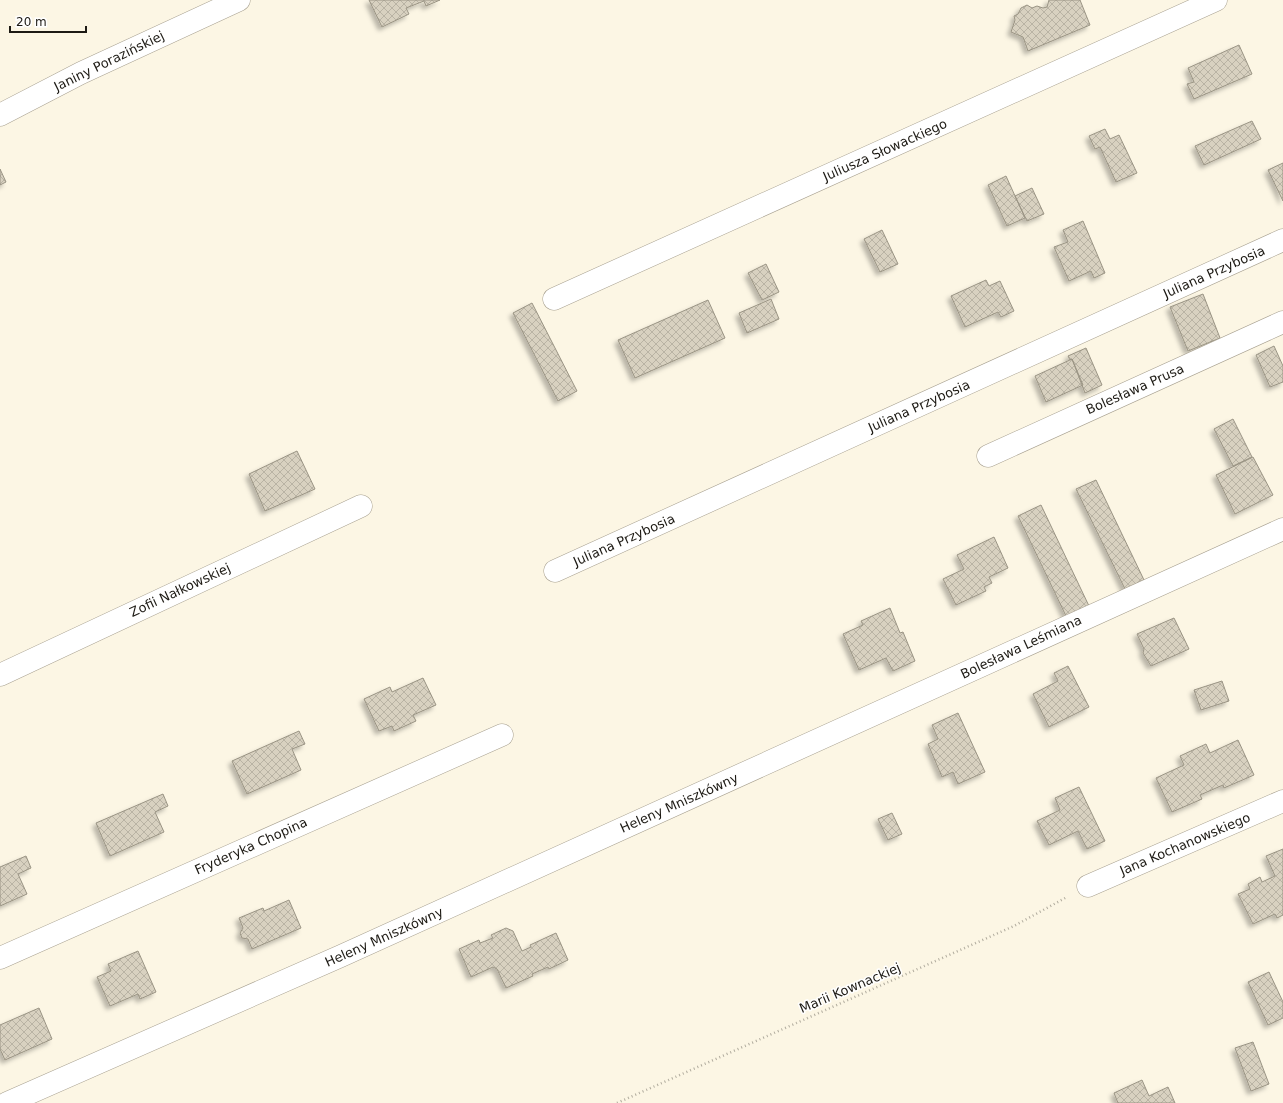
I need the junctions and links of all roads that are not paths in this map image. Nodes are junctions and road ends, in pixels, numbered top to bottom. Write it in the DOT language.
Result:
graph roads {
  1 [pos="239,0"];
  2 [pos="1216,0"];
  3 [pos="0,116"];
  4 [pos="1283,240"];
  5 [pos="554,299"];
  6 [pos="1283,322"];
  7 [pos="988,456"];
  8 [pos="361,506"];
  9 [pos="1283,529"];
  10 [pos="555,571"];
  11 [pos="0,675"];
  12 [pos="502,734"];
  13 [pos="759,767"];
  14 [pos="1283,801"];
  15 [pos="1088,886"];
  16 [pos="0,958"];
  17 [pos="7,1103"];
  1 -- 3 [label="street, Janiny Porazińskiej"];
  2 -- 5 [label="street, Juliusza Słowackiego"];
  4 -- 10 [label="street, Juliana Przybosia"];
  6 -- 7 [label="street, Bolesława Prusa"];
  8 -- 11 [label="street, Zofii Nałkowskiej"];
  9 -- 13 [label="street, Bolesława Leśmiana"];
  12 -- 16 [label="street, Fryderyka Chopina"];
  13 -- 17 [label="street, Heleny Mniszkówny"];
  14 -- 15 [label="street, Jana Kochanowskiego"];
}
